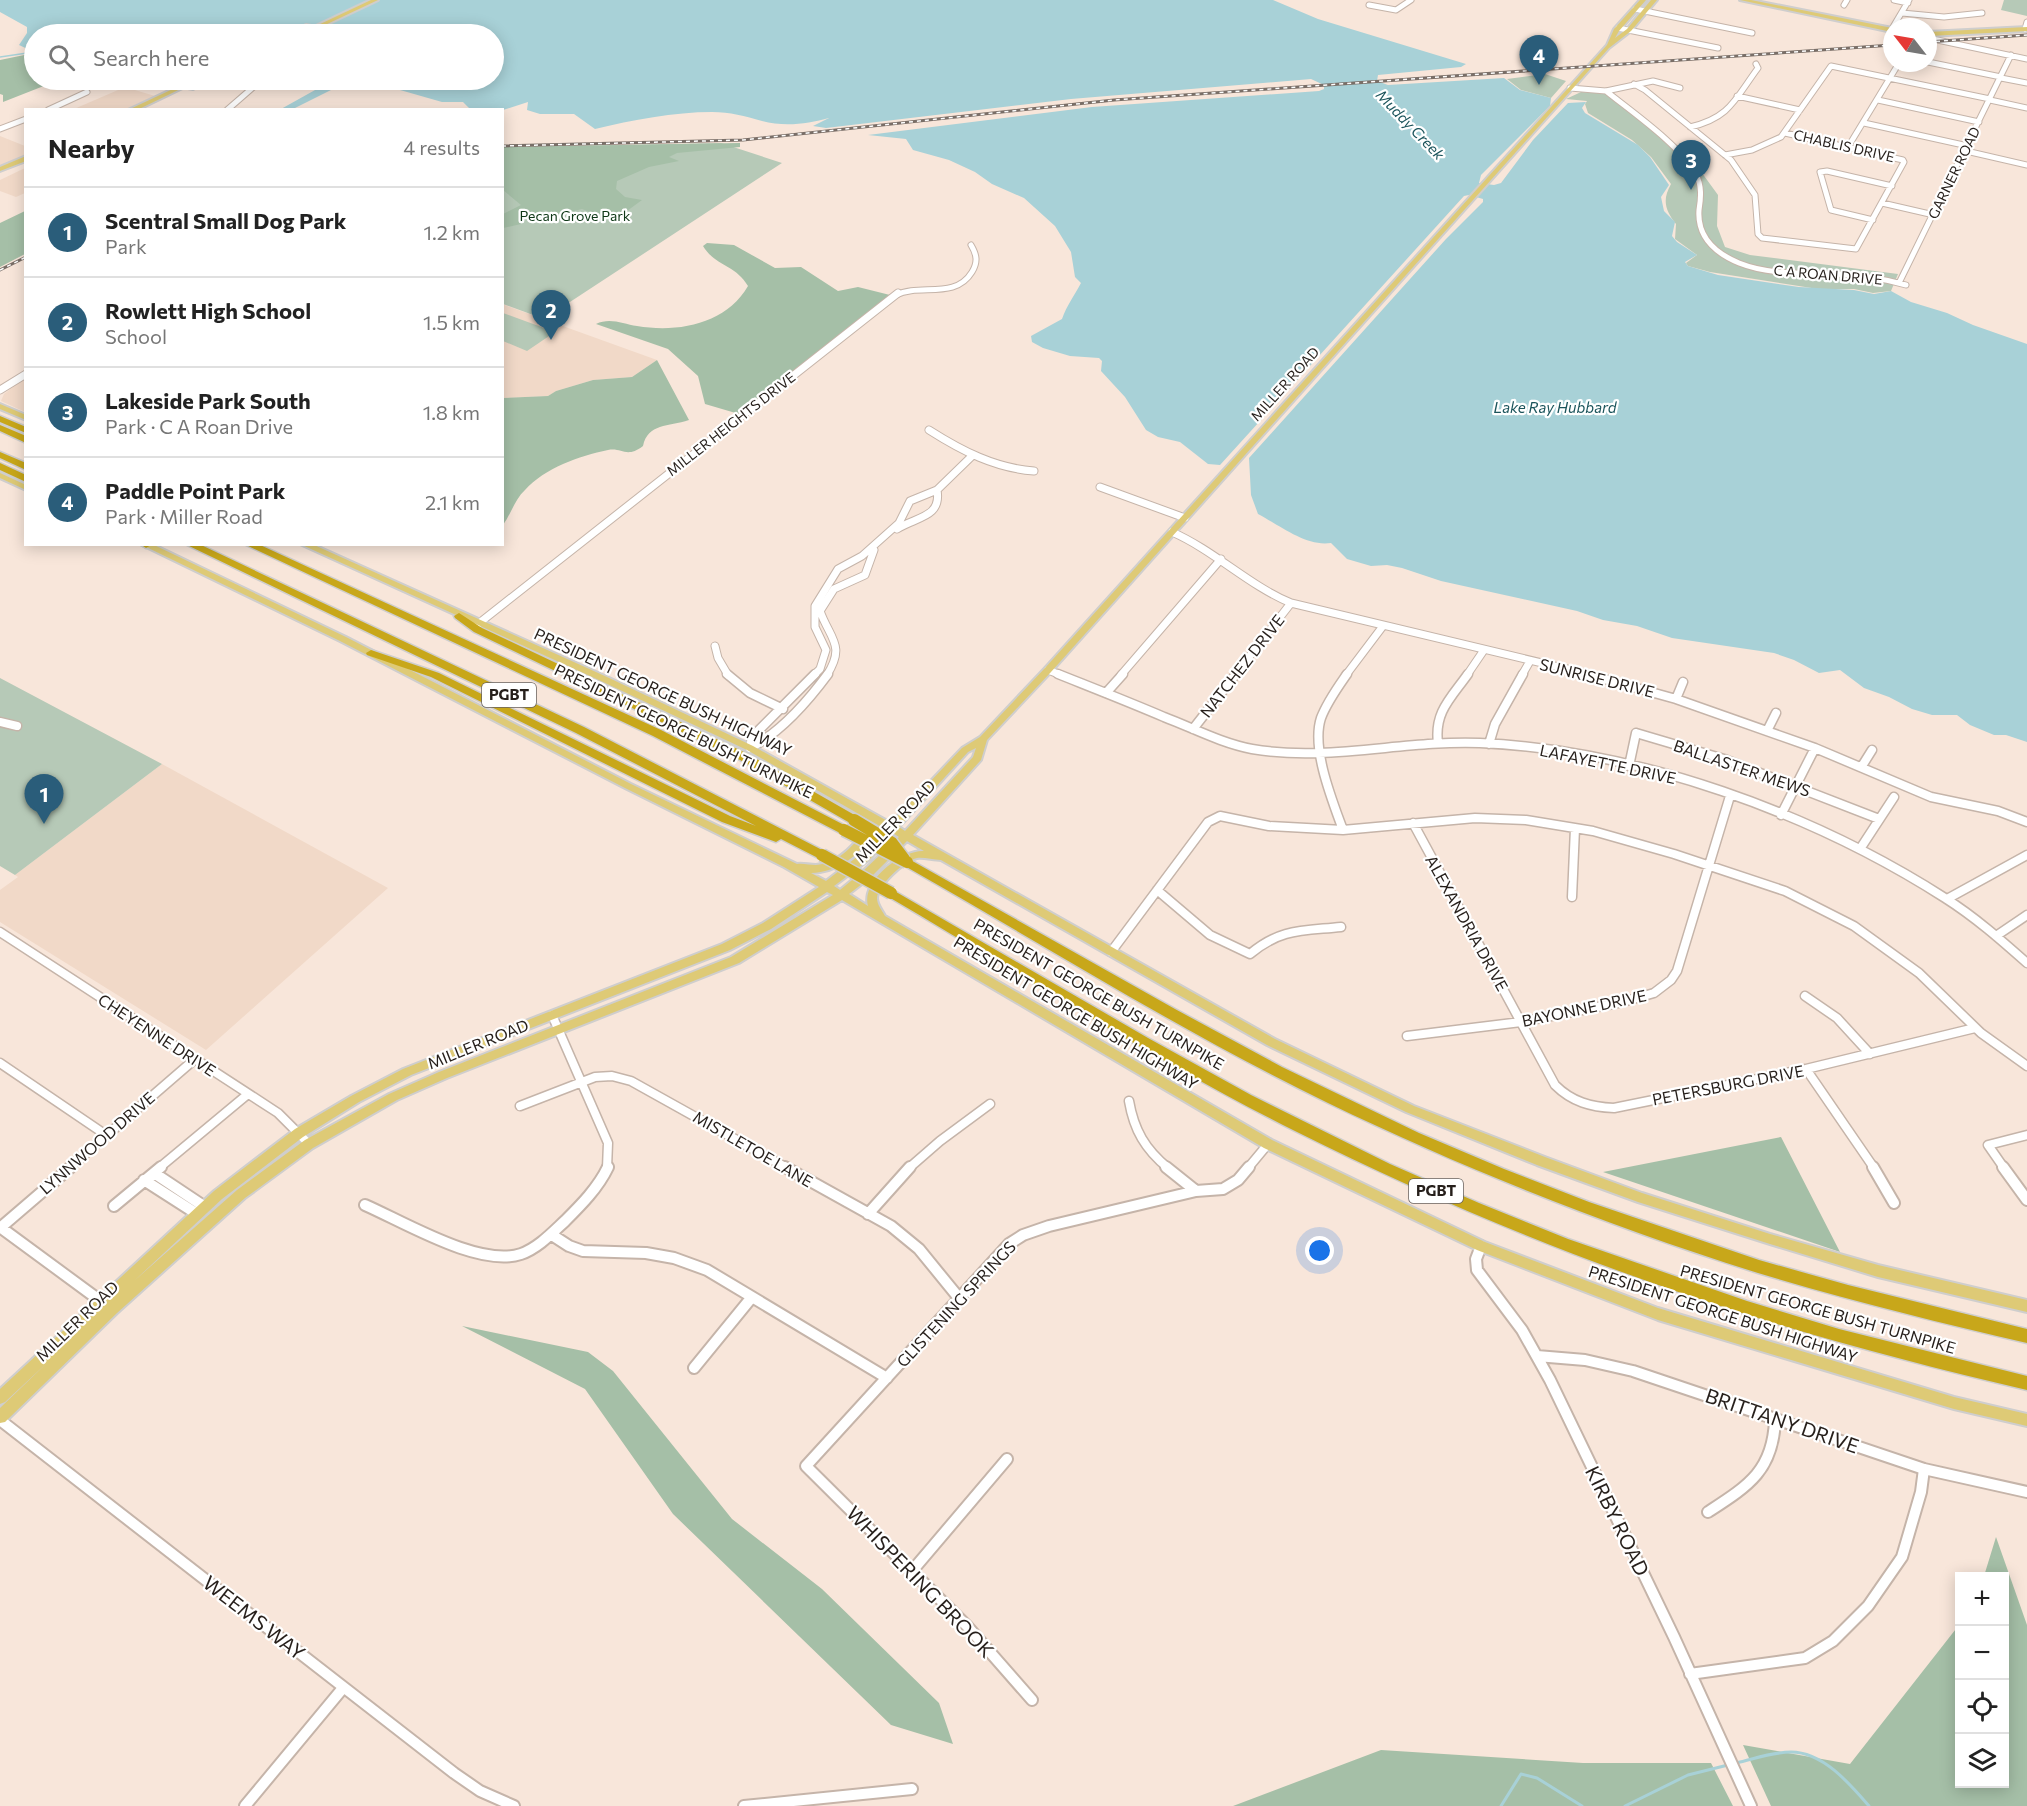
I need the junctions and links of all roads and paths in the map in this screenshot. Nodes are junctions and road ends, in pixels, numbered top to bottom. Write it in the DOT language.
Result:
graph roads {
  1 [pos="362,0"];
  2 [pos="375,0"];
  3 [pos="1400,0"];
  4 [pos="1643,0"];
  5 [pos="1654,0"];
  6 [pos="1743,0"];
  7 [pos="1847,0"];
  8 [pos="1894,0"];
  9 [pos="1410,1"];
  10 [pos="1909,1"];
  11 [pos="1369,5"];
  12 [pos="1844,5"];
  13 [pos="1635,9"];
  14 [pos="1645,11"];
  15 [pos="1902,13"];
  16 [pos="1982,13"];
  17 [pos="1899,18"];
  18 [pos="311,24"];
  19 [pos="323,24"];
  20 [pos="1883,27"];
  21 [pos="2026,27"];
  22 [pos="1618,28"];
  23 [pos="1629,30"];
  24 [pos="1752,33"];
  25 [pos="1937,35"];
  26 [pos="1937,38"];
  27 [pos="1608,47"];
  28 [pos="1718,48"];
  29 [pos="2011,54"];
  30 [pos="2027,58"];
  31 [pos="1756,64"];
  32 [pos="1937,64"];
  33 [pos="1894,72"];
  34 [pos="2001,77"];
  35 [pos="1890,78"];
  36 [pos="2027,83"];
  37 [pos="1634,84"];
  38 [pos="1570,88"];
  39 [pos="1680,88"];
  40 [pos="174,90"];
  41 [pos="185,90"];
  42 [pos="250,90"];
  43 [pos="1605,91"];
  44 [pos="87,92"];
  45 [pos="1737,96"];
  46 [pos="1990,99"];
  47 [pos="1878,100"];
  48 [pos="52,108"];
  49 [pos="134,108"];
  50 [pos="148,108"];
  51 [pos="229,108"];
  52 [pos="2027,108"];
  53 [pos="1800,110"];
  54 [pos="24,119"];
  55 [pos="1979,122"];
  56 [pos="1864,123"];
  57 [pos="1690,127"];
  58 [pos="0,129"];
  59 [pos="1785,133"];
  60 [pos="1848,147"];
  61 [pos="1967,148"];
  62 [pos="1725,155"];
  63 [pos="24,159"];
  64 [pos="24,165"];
  65 [pos="2027,165"];
  66 [pos="0,169"];
  67 [pos="0,176"];
  68 [pos="1892,186"];
  69 [pos="1882,203"];
  70 [pos="1934,215"];
  71 [pos="1873,220"];
  72 [pos="971,245"];
  73 [pos="1899,283"];
  74 [pos="1906,285"];
  75 [pos="24,375"];
  76 [pos="0,390"];
  77 [pos="0,406"];
  78 [pos="24,417"];
  79 [pos="0,419"];
  80 [pos="0,428"];
  81 [pos="24,428"];
  82 [pos="929,430"];
  83 [pos="24,439"];
  84 [pos="0,455"];
  85 [pos="973,455"];
  86 [pos="0,466"];
  87 [pos="24,466"];
  88 [pos="1034,471"];
  89 [pos="0,476"];
  90 [pos="24,478"];
  91 [pos="24,487"];
  92 [pos="1101,488"];
  93 [pos="937,490"];
  94 [pos="1185,518"];
  95 [pos="1172,532"];
  96 [pos="881,541"];
  97 [pos="147,546"];
  98 [pos="194,546"];
  99 [pos="253,546"];
  100 [pos="308,546"];
  101 [pos="1221,559"];
  102 [pos="1291,603"];
  103 [pos="459,616"];
  104 [pos="818,616"];
  105 [pos="478,624"];
  106 [pos="1383,626"];
  107 [pos="714,646"];
  108 [pos="1484,650"];
  109 [pos="371,653"];
  110 [pos="1530,661"];
  111 [pos="1048,670"];
  112 [pos="1683,682"];
  113 [pos="1106,693"];
  114 [pos="1676,699"];
  115 [pos="779,708"];
  116 [pos="792,713"];
  117 [pos="1776,713"];
  118 [pos="0,722"];
  119 [pos="17,726"];
  120 [pos="1193,729"];
  121 [pos="1767,730"];
  122 [pos="983,739"];
  123 [pos="1438,743"];
  124 [pos="1489,744"];
  125 [pos="750,748"];
  126 [pos="1815,748"];
  127 [pos="1872,750"];
  128 [pos="1322,753"];
  129 [pos="1629,766"];
  130 [pos="1862,766"];
  131 [pos="1797,786"];
  132 [pos="1730,796"];
  133 [pos="1894,797"];
  134 [pos="857,815"];
  135 [pos="1781,815"];
  136 [pos="1879,819"];
  137 [pos="2027,822"];
  138 [pos="1413,823"];
  139 [pos="1575,828"];
  140 [pos="893,829"];
  141 [pos="1343,830"];
  142 [pos="906,836"];
  143 [pos="1860,849"];
  144 [pos="822,855"];
  145 [pos="2027,855"];
  146 [pos="945,858"];
  147 [pos="788,864"];
  148 [pos="912,865"];
  149 [pos="1708,866"];
  150 [pos="828,886"];
  151 [pos="1157,890"];
  152 [pos="842,894"];
  153 [pos="1572,897"];
  154 [pos="1947,899"];
  155 [pos="2027,915"];
  156 [pos="880,916"];
  157 [pos="1341,927"];
  158 [pos="0,932"];
  159 [pos="1996,936"];
  160 [pos="1111,952"];
  161 [pos="2027,963"];
  162 [pos="1805,996"];
  163 [pos="552,1015"];
  164 [pos="1521,1022"];
  165 [pos="1975,1028"];
  166 [pos="558,1030"];
  167 [pos="1407,1036"];
  168 [pos="1870,1054"];
  169 [pos="195,1059"];
  170 [pos="0,1063"];
  171 [pos="2027,1066"];
  172 [pos="1806,1069"];
  173 [pos="580,1082"];
  174 [pos="248,1094"];
  175 [pos="1129,1101"];
  176 [pos="990,1104"];
  177 [pos="520,1106"];
  178 [pos="300,1133"];
  179 [pos="106,1135"];
  180 [pos="2027,1135"];
  181 [pos="309,1144"];
  182 [pos="1268,1144"];
  183 [pos="154,1173"];
  184 [pos="144,1180"];
  185 [pos="1196,1191"];
  186 [pos="2027,1200"];
  187 [pos="1894,1203"];
  188 [pos="365,1205"];
  189 [pos="114,1206"];
  190 [pos="201,1210"];
  191 [pos="868,1214"];
  192 [pos="0,1228"];
  193 [pos="552,1235"];
  194 [pos="1481,1246"];
  195 [pos="752,1297"];
  196 [pos="959,1298"];
  197 [pos="107,1306"];
  198 [pos="2027,1306"];
  199 [pos="2027,1336"];
  200 [pos="1537,1356"];
  201 [pos="694,1368"];
  202 [pos="887,1378"];
  203 [pos="2027,1383"];
  204 [pos="0,1398"];
  205 [pos="0,1419"];
  206 [pos="2027,1419"];
  207 [pos="1775,1420"];
  208 [pos="1007,1459"];
  209 [pos="806,1466"];
  210 [pos="1924,1469"];
  211 [pos="2027,1492"];
  212 [pos="1708,1512"];
  213 [pos="912,1571"];
  214 [pos="1690,1674"];
  215 [pos="343,1688"];
  216 [pos="1032,1700"];
  217 [pos="912,1789"];
  218 [pos="1750,1804"];
  219 [pos="245,1806"];
  220 [pos="514,1806"];
  221 [pos="744,1806"];
  1 -- 18 [label="main road"];
  2 -- 19 [label="main road"];
  3 -- 9 [label="street"];
  4 -- 13 [label="main road, MILLER ROAD"];
  5 -- 14 [label="main road, MILLER ROAD"];
  6 -- 20 [label="main road"];
  7 -- 12 [label="street"];
  8 -- 10 [label="street"];
  9 -- 11 [label="street"];
  10 -- 15 [label="street"];
  13 -- 14 [label="street"];
  13 -- 22 [label="main road, MILLER ROAD"];
  14 -- 23 [label="main road, MILLER ROAD"];
  14 -- 24 [label="street"];
  15 -- 16 [label="street"];
  15 -- 17 [label="street"];
  21 -- 25 [label="main road"];
  22 -- 23 [label="street"];
  22 -- 27 [label="main road, MILLER ROAD"];
  23 -- 27 [label="main road, MILLER ROAD"];
  23 -- 28 [label="street"];
  26 -- 29 [label="street"];
  27 -- 38 [label="main road, MILLER ROAD"];
  29 -- 30 [label="street"];
  29 -- 34 [label="street, GARNER ROAD"];
  31 -- 45 [label="street"];
  32 -- 34 [label="street"];
  33 -- 35 [label="street"];
  34 -- 36 [label="street"];
  34 -- 46 [label="street, GARNER ROAD"];
  35 -- 46 [label="street"];
  35 -- 47 [label="street"];
  35 -- 53 [label="street"];
  37 -- 39 [label="street"];
  37 -- 43 [label="street"];
  37 -- 57 [label="street"];
  38 -- 43 [label="street"];
  38 -- 94 [label="main road, MILLER ROAD"];
  40 -- 49 [label="main road"];
  41 -- 50 [label="main road"];
  42 -- 51 [label="street"];
  43 -- 73 [label="street, C A ROAN DRIVE"];
  44 -- 48 [label="street"];
  45 -- 53 [label="street"];
  45 -- 57 [label="street"];
  46 -- 52 [label="street"];
  46 -- 55 [label="street, GARNER ROAD"];
  47 -- 55 [label="street"];
  47 -- 56 [label="street"];
  53 -- 59 [label="street"];
  54 -- 58 [label="street"];
  55 -- 61 [label="street, GARNER ROAD"];
  56 -- 60 [label="street"];
  56 -- 61 [label="street"];
  57 -- 62 [label="street"];
  59 -- 60 [label="street, CHABLIS DRIVE"];
  59 -- 62 [label="street"];
  60 -- 68 [label="street, CHABLIS DRIVE"];
  61 -- 65 [label="street"];
  61 -- 70 [label="street, GARNER ROAD"];
  62 -- 71 [label="street"];
  63 -- 66 [label="main road"];
  64 -- 67 [label="main road"];
  68 -- 69 [label="street"];
  68 -- 71 [label="street"];
  69 -- 70 [label="street"];
  69 -- 71 [label="street"];
  70 -- 73 [label="street, GARNER ROAD"];
  72 -- 105 [label="street, MILLER HEIGHTS DRIVE"];
  73 -- 74 [label="street"];
  75 -- 76 [label="street"];
  77 -- 78 [label="main road"];
  79 -- 81 [label="highway"];
  80 -- 83 [label="highway"];
  82 -- 85 [label="street"];
  84 -- 87 [label="highway"];
  85 -- 88 [label="street"];
  85 -- 93 [label="street"];
  86 -- 90 [label="highway"];
  89 -- 91 [label="main road"];
  92 -- 94 [label="street"];
  93 -- 96 [label="street"];
  93 -- 96 [label="street"];
  94 -- 95 [label="main road, MILLER ROAD"];
  95 -- 101 [label="street, SUNRISE DRIVE"];
  95 -- 111 [label="main road, MILLER ROAD"];
  96 -- 104 [label="street"];
  96 -- 104 [label="street"];
  97 -- 109 [label="main road, PRESIDENT GEORGE BUSH HIGHWAY"];
  98 -- 144 [label="highway, PRESIDENT GEORGE BUSH TURNPIKE / PGBT"];
  99 -- 148 [label="highway, PRESIDENT GEORGE BUSH TURNPIKE / PGBT, bridge"];
  100 -- 103 [label="main road, PRESIDENT GEORGE BUSH HIGHWAY"];
  101 -- 102 [label="street, SUNRISE DRIVE"];
  101 -- 113 [label="street"];
  102 -- 106 [label="street, SUNRISE DRIVE"];
  102 -- 120 [label="street, NATCHEZ DRIVE"];
  103 -- 105 [label="main road, PRESIDENT GEORGE BUSH HIGHWAY"];
  103 -- 134 [label="highway"];
  104 -- 115 [label="street"];
  104 -- 116 [label="street"];
  105 -- 125 [label="main road, PRESIDENT GEORGE BUSH HIGHWAY"];
  106 -- 108 [label="street, SUNRISE DRIVE"];
  106 -- 128 [label="street"];
  107 -- 115 [label="street"];
  108 -- 110 [label="street, SUNRISE DRIVE"];
  108 -- 123 [label="street"];
  109 -- 144 [label="highway"];
  109 -- 147 [label="main road, PRESIDENT GEORGE BUSH HIGHWAY"];
  110 -- 114 [label="street, SUNRISE DRIVE"];
  110 -- 124 [label="street"];
  111 -- 113 [label="street, LAFAYETTE DRIVE"];
  111 -- 122 [label="main road, MILLER ROAD"];
  112 -- 114 [label="street"];
  113 -- 120 [label="street, LAFAYETTE DRIVE"];
  114 -- 121 [label="street, SUNRISE DRIVE"];
  115 -- 116 [label="street"];
  115 -- 125 [label="street"];
  116 -- 125 [label="street"];
  117 -- 121 [label="street"];
  118 -- 119 [label="street"];
  120 -- 128 [label="street, LAFAYETTE DRIVE"];
  121 -- 126 [label="street, SUNRISE DRIVE"];
  122 -- 140 [label="main road, MILLER ROAD"];
  122 -- 142 [label="main road, MILLER ROAD"];
  123 -- 124 [label="street, LAFAYETTE DRIVE"];
  123 -- 128 [label="street, LAFAYETTE DRIVE"];
  124 -- 129 [label="street, LAFAYETTE DRIVE"];
  125 -- 134 [label="main road, PRESIDENT GEORGE BUSH HIGHWAY"];
  126 -- 130 [label="street, SUNRISE DRIVE"];
  126 -- 131 [label="street"];
  127 -- 130 [label="street"];
  128 -- 141 [label="street"];
  129 -- 131 [label="street, BALLASTER MEWS"];
  129 -- 132 [label="street, LAFAYETTE DRIVE"];
  130 -- 137 [label="street, SUNRISE DRIVE"];
  131 -- 135 [label="street"];
  131 -- 136 [label="street, BALLASTER MEWS"];
  132 -- 135 [label="street, LAFAYETTE DRIVE"];
  132 -- 149 [label="street, BAYONNE DRIVE"];
  133 -- 136 [label="street"];
  134 -- 140 [label="main road, PRESIDENT GEORGE BUSH HIGHWAY"];
  134 -- 147 [label="main road"];
  134 -- 148 [label="highway, bridge"];
  135 -- 143 [label="street, LAFAYETTE DRIVE"];
  136 -- 143 [label="street"];
  138 -- 139 [label="street"];
  138 -- 141 [label="street"];
  138 -- 164 [label="street, ALEXANDRIA DRIVE"];
  139 -- 149 [label="street"];
  139 -- 153 [label="street"];
  140 -- 142 [label="main road, PRESIDENT GEORGE BUSH HIGHWAY"];
  140 -- 150 [label="main road, MILLER ROAD"];
  141 -- 151 [label="street"];
  142 -- 146 [label="main road, PRESIDENT GEORGE BUSH HIGHWAY"];
  142 -- 152 [label="main road, MILLER ROAD"];
  143 -- 154 [label="street, LAFAYETTE DRIVE"];
  144 -- 203 [label="highway, PRESIDENT GEORGE BUSH TURNPIKE / PGBT, bridge"];
  145 -- 154 [label="street"];
  146 -- 156 [label="main road"];
  146 -- 160 [label="main road, PRESIDENT GEORGE BUSH HIGHWAY"];
  147 -- 150 [label="main road, PRESIDENT GEORGE BUSH HIGHWAY"];
  148 -- 199 [label="highway, PRESIDENT GEORGE BUSH TURNPIKE / PGBT"];
  149 -- 164 [label="street, BAYONNE DRIVE"];
  149 -- 165 [label="street"];
  150 -- 152 [label="main road, PRESIDENT GEORGE BUSH HIGHWAY"];
  150 -- 163 [label="main road, MILLER ROAD"];
  151 -- 157 [label="street"];
  151 -- 160 [label="street"];
  152 -- 156 [label="main road, PRESIDENT GEORGE BUSH HIGHWAY"];
  152 -- 166 [label="main road, MILLER ROAD"];
  154 -- 159 [label="street, LAFAYETTE DRIVE"];
  155 -- 159 [label="street"];
  156 -- 182 [label="main road, PRESIDENT GEORGE BUSH HIGHWAY"];
  158 -- 169 [label="street, CHEYENNE DRIVE"];
  159 -- 161 [label="street, LAFAYETTE DRIVE"];
  160 -- 198 [label="main road, PRESIDENT GEORGE BUSH HIGHWAY"];
  162 -- 168 [label="street"];
  163 -- 166 [label="street"];
  163 -- 178 [label="main road, MILLER ROAD"];
  164 -- 167 [label="street, BAYONNE DRIVE"];
  164 -- 172 [label="street, PETERSBURG DRIVE"];
  165 -- 168 [label="street, PETERSBURG DRIVE"];
  165 -- 171 [label="street"];
  166 -- 173 [label="street"];
  166 -- 181 [label="main road, MILLER ROAD"];
  168 -- 172 [label="street, PETERSBURG DRIVE"];
  169 -- 174 [label="street, CHEYENNE DRIVE"];
  169 -- 179 [label="street, LYNNWOOD DRIVE"];
  170 -- 179 [label="street"];
  172 -- 187 [label="street"];
  173 -- 177 [label="street, MISTLETOE LANE"];
  173 -- 191 [label="street, MISTLETOE LANE"];
  173 -- 193 [label="street"];
  174 -- 178 [label="street, CHEYENNE DRIVE"];
  174 -- 183 [label="street"];
  175 -- 185 [label="street"];
  176 -- 191 [label="street"];
  178 -- 181 [label="street, CHEYENNE DRIVE"];
  178 -- 190 [label="main road, MILLER ROAD"];
  179 -- 192 [label="street, LYNNWOOD DRIVE"];
  180 -- 186 [label="street"];
  181 -- 197 [label="main road, MILLER ROAD"];
  182 -- 185 [label="street, GLISTENING SPRINGS"];
  182 -- 194 [label="main road, PRESIDENT GEORGE BUSH HIGHWAY"];
  183 -- 184 [label="street"];
  183 -- 190 [label="street"];
  184 -- 189 [label="street"];
  184 -- 190 [label="street"];
  185 -- 196 [label="street, GLISTENING SPRINGS"];
  188 -- 193 [label="street"];
  190 -- 197 [label="main road, MILLER ROAD"];
  191 -- 196 [label="street, MISTLETOE LANE"];
  192 -- 197 [label="street"];
  193 -- 195 [label="street"];
  194 -- 200 [label="street, KIRBY ROAD"];
  194 -- 206 [label="main road, PRESIDENT GEORGE BUSH HIGHWAY"];
  195 -- 201 [label="street"];
  195 -- 202 [label="street"];
  196 -- 202 [label="street, GLISTENING SPRINGS"];
  197 -- 204 [label="main road, MILLER ROAD"];
  197 -- 205 [label="main road, MILLER ROAD"];
  200 -- 207 [label="street, BRITTANY DRIVE"];
  200 -- 214 [label="street, KIRBY ROAD"];
  202 -- 209 [label="street, GLISTENING SPRINGS"];
  205 -- 215 [label="street, WEEMS WAY"];
  207 -- 210 [label="street, BRITTANY DRIVE"];
  207 -- 212 [label="street"];
  208 -- 213 [label="street"];
  209 -- 213 [label="street, WHISPERING BROOK"];
  210 -- 211 [label="street, BRITTANY DRIVE"];
  210 -- 214 [label="street"];
  213 -- 216 [label="street, WHISPERING BROOK"];
  214 -- 218 [label="street, KIRBY ROAD"];
  215 -- 219 [label="street"];
  215 -- 220 [label="street, WEEMS WAY"];
  217 -- 221 [label="street"];
}
